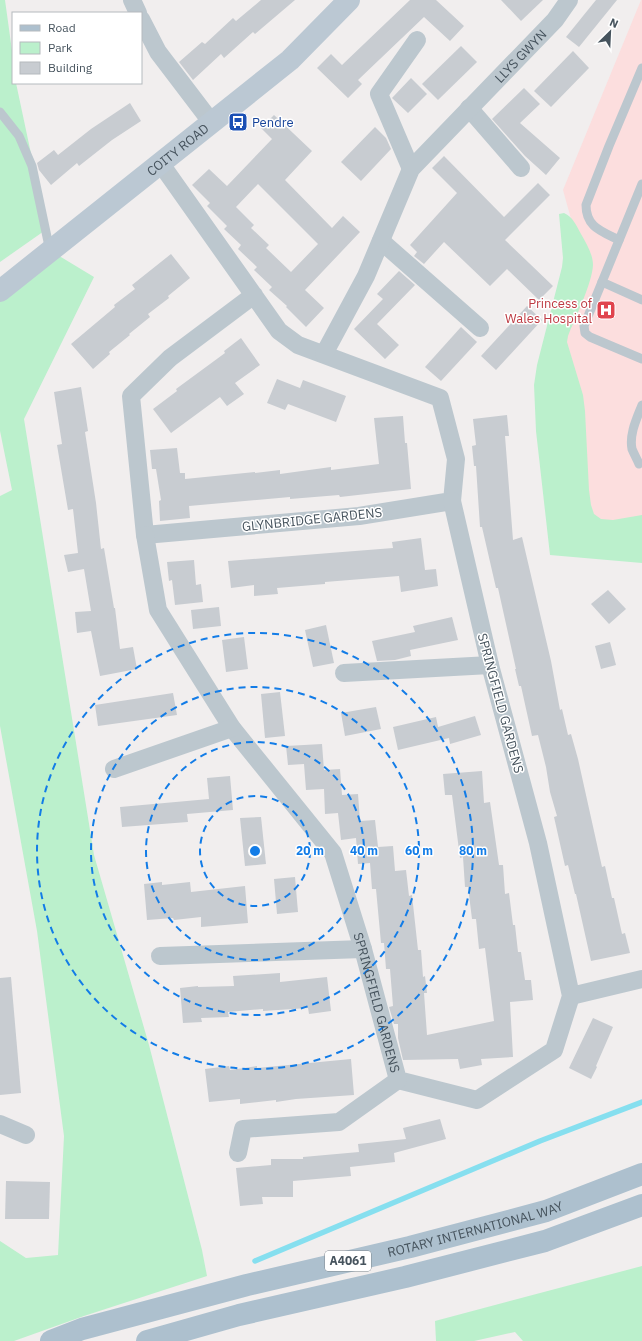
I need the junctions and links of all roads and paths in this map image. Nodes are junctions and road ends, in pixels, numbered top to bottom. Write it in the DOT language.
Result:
graph roads {
  1 [pos="132,0"];
  2 [pos="349,0"];
  3 [pos="569,0"];
  4 [pos="138,12"];
  5 [pos="142,21"];
  6 [pos="417,40"];
  7 [pos="642,68"];
  8 [pos="469,108"];
  9 [pos="0,112"];
  10 [pos="212,123"];
  11 [pos="161,164"];
  12 [pos="521,168"];
  13 [pos="411,169"];
  14 [pos="642,184"];
  15 [pos="619,240"];
  16 [pos="381,241"];
  17 [pos="50,252"];
  18 [pos="602,282"];
  19 [pos="0,291"];
  20 [pos="254,295"];
  21 [pos="642,300"];
  22 [pos="480,328"];
  23 [pos="324,354"];
  24 [pos="642,359"];
  25 [pos="642,405"];
  26 [pos="639,464"];
  27 [pos="452,501"];
  28 [pos="145,535"];
  29 [pos="490,666"];
  30 [pos="344,673"];
  31 [pos="232,728"];
  32 [pos="114,769"];
  33 [pos="363,949"];
  34 [pos="160,956"];
  35 [pos="642,979"];
  36 [pos="571,996"];
  37 [pos="398,1080"];
  38 [pos="0,1124"];
  39 [pos="26,1135"];
  40 [pos="238,1153"];
  41 [pos="642,1174"];
  42 [pos="642,1206"];
  43 [pos="50,1341"];
  44 [pos="147,1341"];
  1 -- 4 [label="street"];
  2 -- 10 [label="main road, COITY ROAD"];
  3 -- 8 [label="street, LLYS GWYN"];
  5 -- 10 [label="street"];
  6 -- 13 [label="street"];
  7 -- 15 [label="lane"];
  8 -- 12 [label="street"];
  8 -- 13 [label="street, LLYS GWYN"];
  9 -- 17 [label="lane"];
  10 -- 11 [label="main road, COITY ROAD"];
  11 -- 17 [label="main road, COITY ROAD"];
  11 -- 20 [label="street"];
  13 -- 16 [label="street, LLYS GWYN"];
  14 -- 15 [label="lane"];
  15 -- 18 [label="lane"];
  16 -- 22 [label="street"];
  16 -- 23 [label="street, LLYS GWYN"];
  17 -- 19 [label="main road, COITY ROAD"];
  18 -- 21 [label="lane"];
  18 -- 24 [label="lane"];
  20 -- 23 [label="street"];
  20 -- 28 [label="street"];
  23 -- 27 [label="street"];
  25 -- 26 [label="lane"];
  27 -- 28 [label="street, GLYNBRIDGE GARDENS"];
  27 -- 29 [label="street, SPRINGFIELD GARDENS"];
  28 -- 31 [label="street, SPRINGFIELD GARDENS"];
  29 -- 30 [label="street"];
  29 -- 36 [label="street, SPRINGFIELD GARDENS"];
  31 -- 32 [label="street"];
  31 -- 33 [label="street, SPRINGFIELD GARDENS"];
  33 -- 34 [label="street"];
  33 -- 37 [label="street, SPRINGFIELD GARDENS"];
  35 -- 36 [label="street"];
  36 -- 37 [label="street, SPRINGFIELD GARDENS"];
  37 -- 40 [label="street"];
  38 -- 39 [label="street"];
  41 -- 43 [label="main road, ROTARY INTERNATIONAL WAY / A4061"];
  42 -- 44 [label="main road, A4061"];
}
